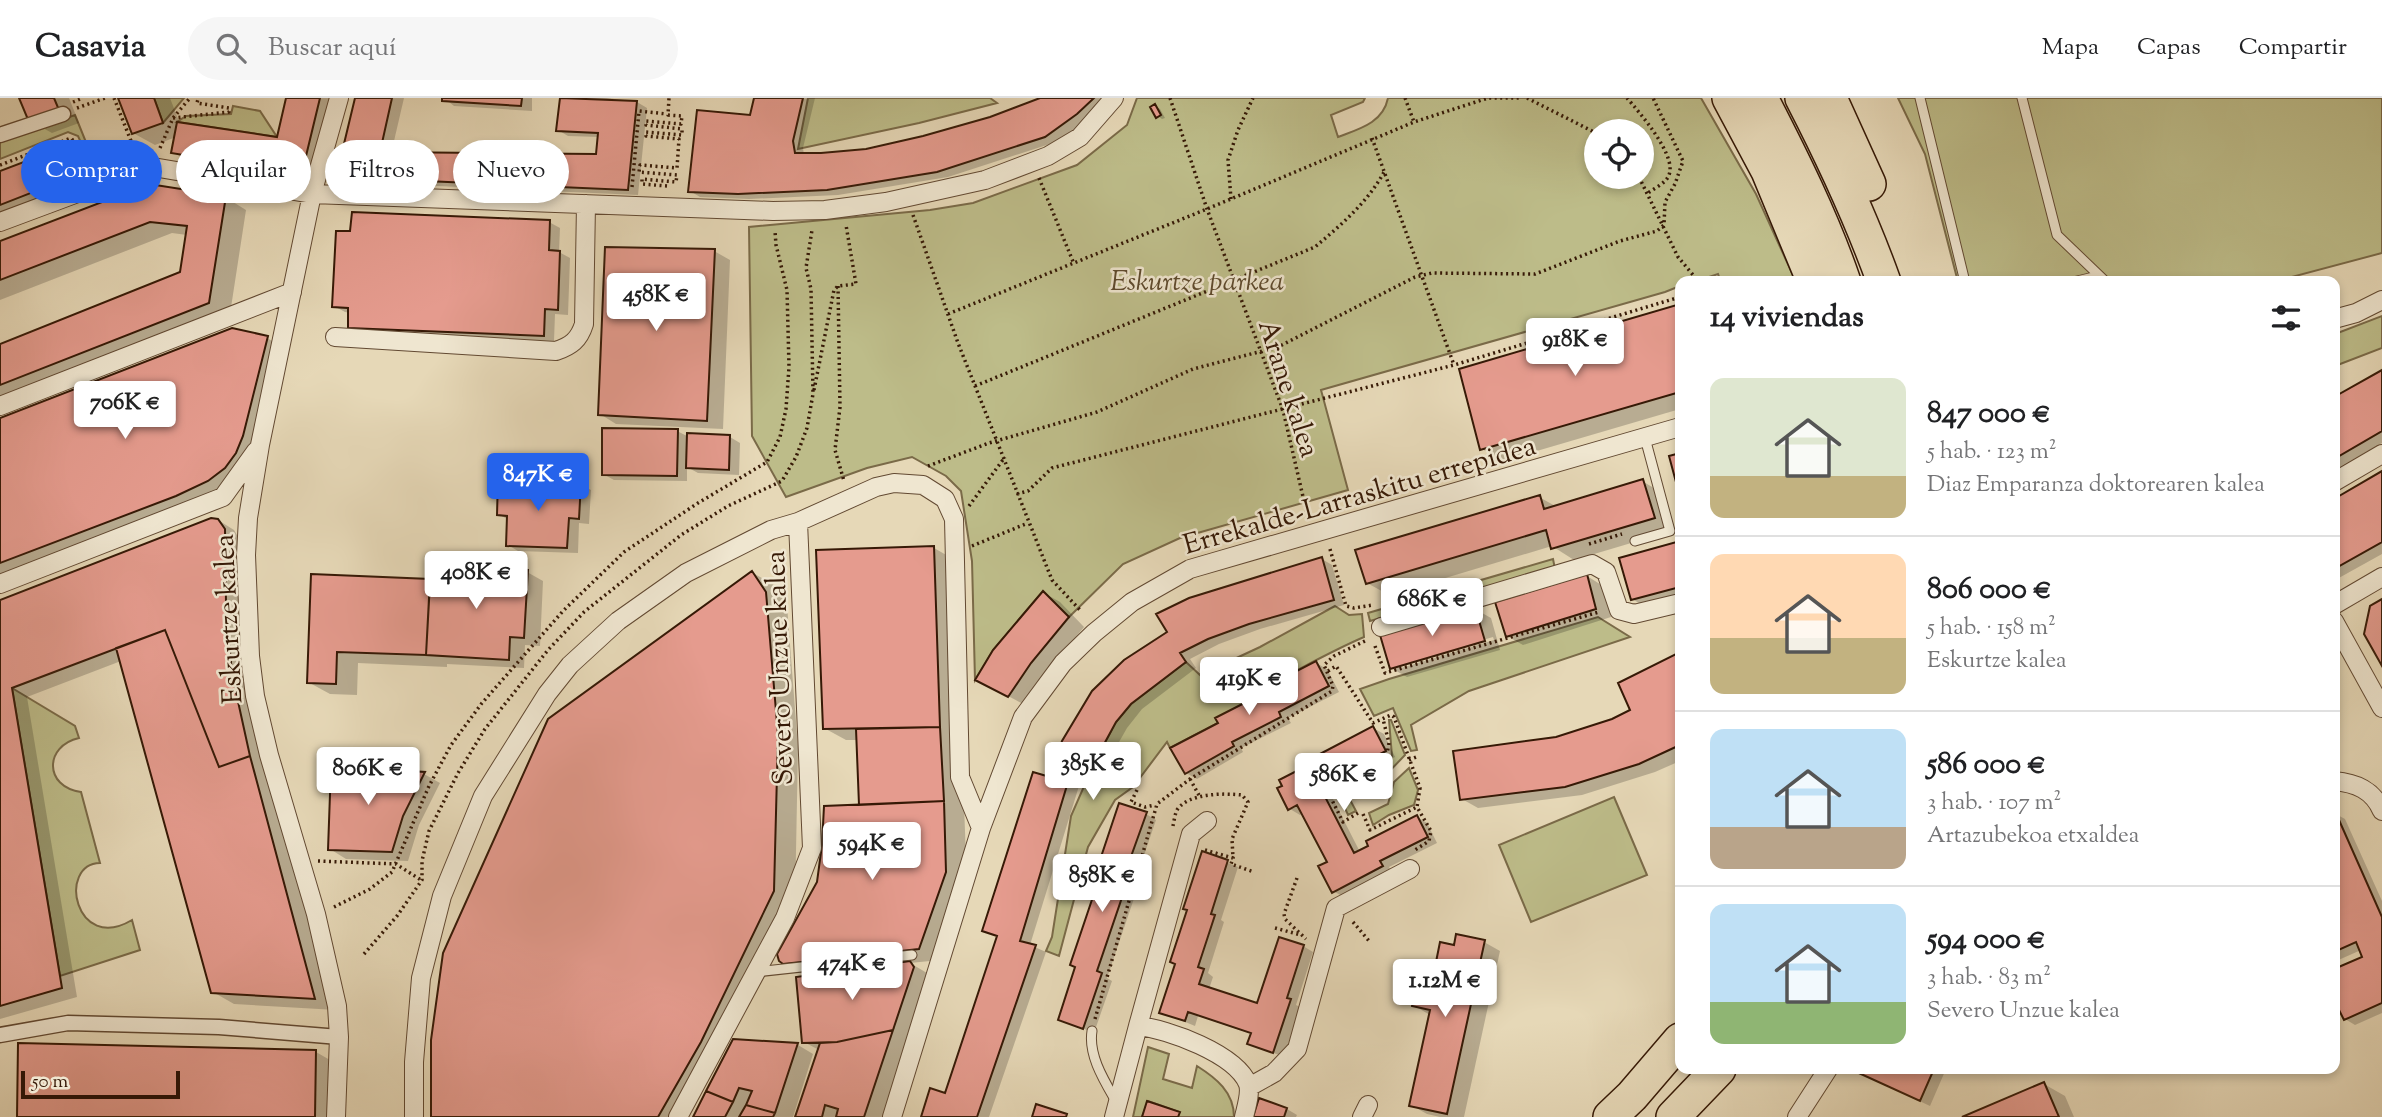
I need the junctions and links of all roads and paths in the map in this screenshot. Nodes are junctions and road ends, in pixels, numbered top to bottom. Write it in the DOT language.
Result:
graph roads {
  1 [pos="105,98"];
  2 [pos="114,98"];
  3 [pos="190,98"];
  4 [pos="339,98"];
  5 [pos="669,98"];
  6 [pos="1114,98"];
  7 [pos="1170,98"];
  8 [pos="1253,98"];
  9 [pos="1405,98"];
  10 [pos="1525,98"];
  11 [pos="1627,98"];
  12 [pos="1653,98"];
  13 [pos="1729,98"];
  14 [pos="1761,98"];
  15 [pos="1802,98"];
  16 [pos="1830,98"];
  17 [pos="1920,98"];
  18 [pos="2022,98"];
  19 [pos="198,99"];
  20 [pos="63,114"];
  21 [pos="668,114"];
  22 [pos="173,118"];
  23 [pos="1414,122"];
  24 [pos="1584,127"];
  25 [pos="0,135"];
  26 [pos="1372,138"];
  27 [pos="131,140"];
  28 [pos="162,144"];
  29 [pos="21,157"];
  30 [pos="0,165"];
  31 [pos="1384,172"];
  32 [pos="1038,175"];
  33 [pos="676,186"];
  34 [pos="632,189"];
  35 [pos="1646,189"];
  36 [pos="1648,192"];
  37 [pos="312,194"];
  38 [pos="1231,199"];
  39 [pos="586,204"];
  40 [pos="1207,209"];
  41 [pos="911,210"];
  42 [pos="773,211"];
  43 [pos="0,222"];
  44 [pos="845,223"];
  45 [pos="813,225"];
  46 [pos="1664,225"];
  47 [pos="1074,264"];
  48 [pos="1422,275"];
  49 [pos="1694,276"];
  50 [pos="1812,276"];
  51 [pos="1842,276"];
  52 [pos="1882,276"];
  53 [pos="1901,276"];
  54 [pos="1964,276"];
  55 [pos="2099,276"];
  56 [pos="1234,281"];
  57 [pos="838,286"];
  58 [pos="292,292"];
  59 [pos="1675,299"];
  60 [pos="2382,300"];
  61 [pos="948,314"];
  62 [pos="2340,317"];
  63 [pos="335,338"];
  64 [pos="1260,352"];
  65 [pos="1454,365"];
  66 [pos="975,386"];
  67 [pos="813,394"];
  68 [pos="0,406"];
  69 [pos="1283,410"];
  70 [pos="1675,429"];
  71 [pos="1645,438"];
  72 [pos="998,441"];
  73 [pos="260,445"];
  74 [pos="2382,454"];
  75 [pos="1005,457"];
  76 [pos="924,468"];
  77 [pos="2340,478"];
  78 [pos="844,481"];
  79 [pos="1017,494"];
  80 [pos="223,497"];
  81 [pos="967,508"];
  82 [pos="248,518"];
  83 [pos="798,522"];
  84 [pos="1028,523"];
  85 [pos="1311,534"];
  86 [pos="1635,541"];
  87 [pos="972,547"];
  88 [pos="1332,556"];
  89 [pos="2382,577"];
  90 [pos="0,584"];
  91 [pos="2340,602"];
  92 [pos="1675,604"];
  93 [pos="1373,605"];
  94 [pos="1080,610"];
  95 [pos="1607,617"];
  96 [pos="1381,627"];
  97 [pos="2340,632"];
  98 [pos="1328,671"];
  99 [pos="2382,708"];
  100 [pos="1383,719"];
  101 [pos="1419,756"];
  102 [pos="1408,760"];
  103 [pos="1190,779"];
  104 [pos="2340,780"];
  105 [pos="1137,790"];
  106 [pos="1157,804"];
  107 [pos="1417,807"];
  108 [pos="2382,810"];
  109 [pos="1208,821"];
  110 [pos="981,828"];
  111 [pos="1195,847"];
  112 [pos="1234,858"];
  113 [pos="313,861"];
  114 [pos="396,863"];
  115 [pos="1410,869"];
  116 [pos="1254,872"];
  117 [pos="1297,877"];
  118 [pos="422,880"];
  119 [pos="1346,913"];
  120 [pos="316,914"];
  121 [pos="1275,928"];
  122 [pos="1303,935"];
  123 [pos="1370,942"];
  124 [pos="1309,948"];
  125 [pos="364,954"];
  126 [pos="912,955"];
  127 [pos="756,972"];
  128 [pos="1138,1026"];
  129 [pos="1092,1031"];
  130 [pos="0,1035"];
  131 [pos="339,1037"];
  132 [pos="1675,1046"];
  133 [pos="1713,1074"];
  134 [pos="1825,1074"];
  135 [pos="1249,1087"];
  136 [pos="1116,1111"];
  137 [pos="336,1117"];
  138 [pos="414,1117"];
  139 [pos="678,1117"];
  140 [pos="892,1117"];
  141 [pos="1244,1117"];
  142 [pos="1610,1117"];
  143 [pos="1673,1117"];
  144 [pos="1797,1117"];
  1 -- 20 [label="path"];
  2 -- 27 [label="path"];
  3 -- 22 [label="path"];
  4 -- 37 [label="street, Eskurtze kalea"];
  5 -- 21 [label="path"];
  6 -- 42 [label="street"];
  7 -- 40 [label="path, Arane kalea"];
  8 -- 38 [label="path"];
  9 -- 23 [label="path"];
  10 -- 23 [label="path"];
  10 -- 24 [label="path"];
  11 -- 36 [label="path"];
  12 -- 46 [label="path"];
  13 -- 50 [label="highway"];
  14 -- 51 [label="highway"];
  15 -- 52 [label="highway"];
  16 -- 53 [label="highway"];
  17 -- 54 [label="lane"];
  18 -- 55 [label="lane"];
  19 -- 22 [label="path"];
  20 -- 25 [label="street"];
  21 -- 33 [label="path"];
  21 -- 34 [label="path"];
  22 -- 28 [label="path"];
  23 -- 26 [label="path"];
  26 -- 31 [label="path"];
  26 -- 38 [label="path"];
  29 -- 30 [label="path"];
  31 -- 48 [label="path"];
  31 -- 56 [label="path"];
  32 -- 47 [label="path"];
  35 -- 36 [label="path"];
  36 -- 46 [label="path"];
  37 -- 39 [label="street"];
  37 -- 43 [label="street"];
  37 -- 58 [label="street, Eskurtze kalea"];
  38 -- 40 [label="path"];
  39 -- 42 [label="street"];
  39 -- 63 [label="street"];
  40 -- 47 [label="path"];
  40 -- 56 [label="path, Arane kalea"];
  41 -- 61 [label="path"];
  42 -- 114 [label="path"];
  44 -- 57 [label="path"];
  45 -- 67 [label="path"];
  46 -- 48 [label="path"];
  46 -- 49 [label="path"];
  47 -- 61 [label="path"];
  48 -- 64 [label="path"];
  48 -- 65 [label="path"];
  56 -- 64 [label="path, Arane kalea"];
  56 -- 66 [label="path"];
  57 -- 67 [label="path"];
  57 -- 78 [label="path"];
  58 -- 68 [label="street"];
  58 -- 73 [label="street, Eskurtze kalea"];
  59 -- 65 [label="path"];
  60 -- 62 [label="street"];
  61 -- 66 [label="path"];
  64 -- 69 [label="path, Arane kalea"];
  64 -- 72 [label="path"];
  65 -- 69 [label="path"];
  66 -- 72 [label="path"];
  67 -- 118 [label="path"];
  69 -- 79 [label="path"];
  69 -- 85 [label="path, Arane kalea"];
  70 -- 71 [label="street, Errekalde-Larraskitu errepidea"];
  71 -- 85 [label="street, Errekalde-Larraskitu errepidea"];
  71 -- 86 [label="lane"];
  72 -- 75 [label="path"];
  72 -- 76 [label="path"];
  73 -- 80 [label="street, Eskurtze kalea"];
  73 -- 82 [label="street, Eskurtze kalea"];
  74 -- 77 [label="street"];
  75 -- 79 [label="path"];
  75 -- 81 [label="path"];
  79 -- 84 [label="path"];
  80 -- 82 [label="street"];
  80 -- 90 [label="street"];
  82 -- 120 [label="street, Eskurtze kalea"];
  83 -- 110 [label="street"];
  83 -- 127 [label="street, Severo Unzue kalea"];
  83 -- 138 [label="street"];
  84 -- 87 [label="path"];
  84 -- 94 [label="path"];
  85 -- 110 [label="street, Errekalde-Larraskitu errepidea"];
  88 -- 93 [label="path"];
  89 -- 91 [label="street"];
  92 -- 96 [label="street"];
  95 -- 98 [label="path"];
  97 -- 99 [label="street"];
  98 -- 100 [label="path"];
  98 -- 103 [label="path"];
  100 -- 102 [label="path"];
  100 -- 107 [label="path"];
  101 -- 102 [label="path"];
  102 -- 107 [label="path"];
  103 -- 106 [label="path"];
  103 -- 112 [label="path"];
  104 -- 108 [label="street"];
  105 -- 106 [label="path"];
  106 -- 129 [label="path"];
  107 -- 115 [label="path"];
  109 -- 128 [label="street"];
  110 -- 140 [label="street, Errekalde-Larraskitu errepidea"];
  111 -- 112 [label="path"];
  112 -- 116 [label="path"];
  113 -- 114 [label="path"];
  114 -- 118 [label="path"];
  114 -- 120 [label="path"];
  115 -- 135 [label="street"];
  117 -- 122 [label="path"];
  118 -- 125 [label="path"];
  119 -- 123 [label="path"];
  120 -- 131 [label="street, Eskurtze kalea"];
  121 -- 122 [label="path"];
  122 -- 124 [label="path"];
  126 -- 127 [label="lane"];
  127 -- 139 [label="street, Severo Unzue kalea"];
  128 -- 135 [label="street"];
  128 -- 136 [label="street"];
  129 -- 136 [label="lane"];
  130 -- 131 [label="street"];
  131 -- 137 [label="street, Eskurtze kalea"];
  132 -- 142 [label="highway"];
  133 -- 143 [label="highway"];
  134 -- 144 [label="street"];
  135 -- 141 [label="street"];
}
